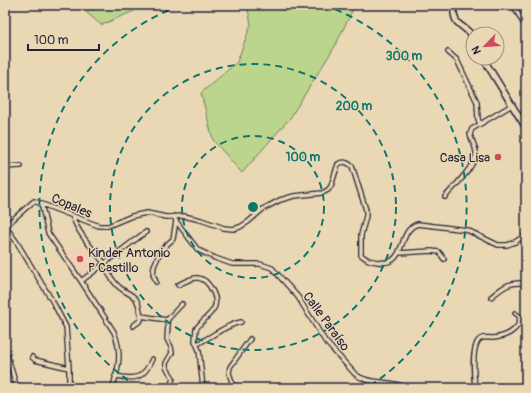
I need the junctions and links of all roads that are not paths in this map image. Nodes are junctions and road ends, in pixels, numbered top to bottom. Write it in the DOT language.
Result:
graph roads {
  1 [pos="454,5"];
  2 [pos="513,5"];
  3 [pos="526,28"];
  4 [pos="465,29"];
  5 [pos="448,52"];
  6 [pos="488,66"];
  7 [pos="512,105"];
  8 [pos="480,124"];
  9 [pos="526,128"];
  10 [pos="22,166"];
  11 [pos="5,167"];
  12 [pos="445,197"];
  13 [pos="41,203"];
  14 [pos="72,215"];
  15 [pos="174,216"];
  16 [pos="176,221"];
  17 [pos="5,228"];
  18 [pos="146,232"];
  19 [pos="526,235"];
  20 [pos="399,253"];
  21 [pos="444,259"];
  22 [pos="105,264"];
  23 [pos="82,281"];
  24 [pos="156,282"];
  25 [pos="526,284"];
  26 [pos="178,285"];
  27 [pos="491,297"];
  28 [pos="182,304"];
  29 [pos="515,313"];
  30 [pos="141,317"];
  31 [pos="167,320"];
  32 [pos="241,322"];
  33 [pos="133,326"];
  34 [pos="250,340"];
  35 [pos="197,344"];
  36 [pos="5,348"];
  37 [pos="32,357"];
  38 [pos="152,359"];
  39 [pos="69,368"];
  40 [pos="116,376"];
  41 [pos="17,388"];
  42 [pos="69,388"];
  43 [pos="113,388"];
  44 [pos="170,388"];
  45 [pos="203,388"];
  46 [pos="234,388"];
  47 [pos="406,388"];
  48 [pos="474,388"];
  1 -- 4 [label="main road"];
  2 -- 3 [label="street"];
  5 -- 8 [label="street"];
  6 -- 7 [label="main road"];
  7 -- 8 [label="street"];
  7 -- 9 [label="main road"];
  8 -- 12 [label="street"];
  10 -- 11 [label="street"];
  13 -- 14 [label="street, Copales"];
  13 -- 17 [label="street"];
  13 -- 23 [label="street"];
  14 -- 15 [label="street, Copales"];
  14 -- 22 [label="street"];
  15 -- 16 [label="street"];
  15 -- 20 [label="street, Copales"];
  16 -- 24 [label="street"];
  16 -- 47 [label="street, Calle Paraíso"];
  17 -- 39 [label="street"];
  18 -- 22 [label="street"];
  19 -- 20 [label="street"];
  20 -- 21 [label="street"];
  22 -- 23 [label="street"];
  22 -- 30 [label="street"];
  23 -- 40 [label="street"];
  25 -- 27 [label="street"];
  26 -- 35 [label="street"];
  28 -- 31 [label="street"];
  29 -- 48 [label="street"];
  30 -- 31 [label="street"];
  30 -- 33 [label="street"];
  31 -- 44 [label="street"];
  32 -- 35 [label="street"];
  34 -- 46 [label="street"];
  35 -- 45 [label="street"];
  36 -- 41 [label="street"];
  37 -- 39 [label="street"];
  38 -- 40 [label="street"];
  39 -- 42 [label="street"];
  40 -- 43 [label="street"];
}
